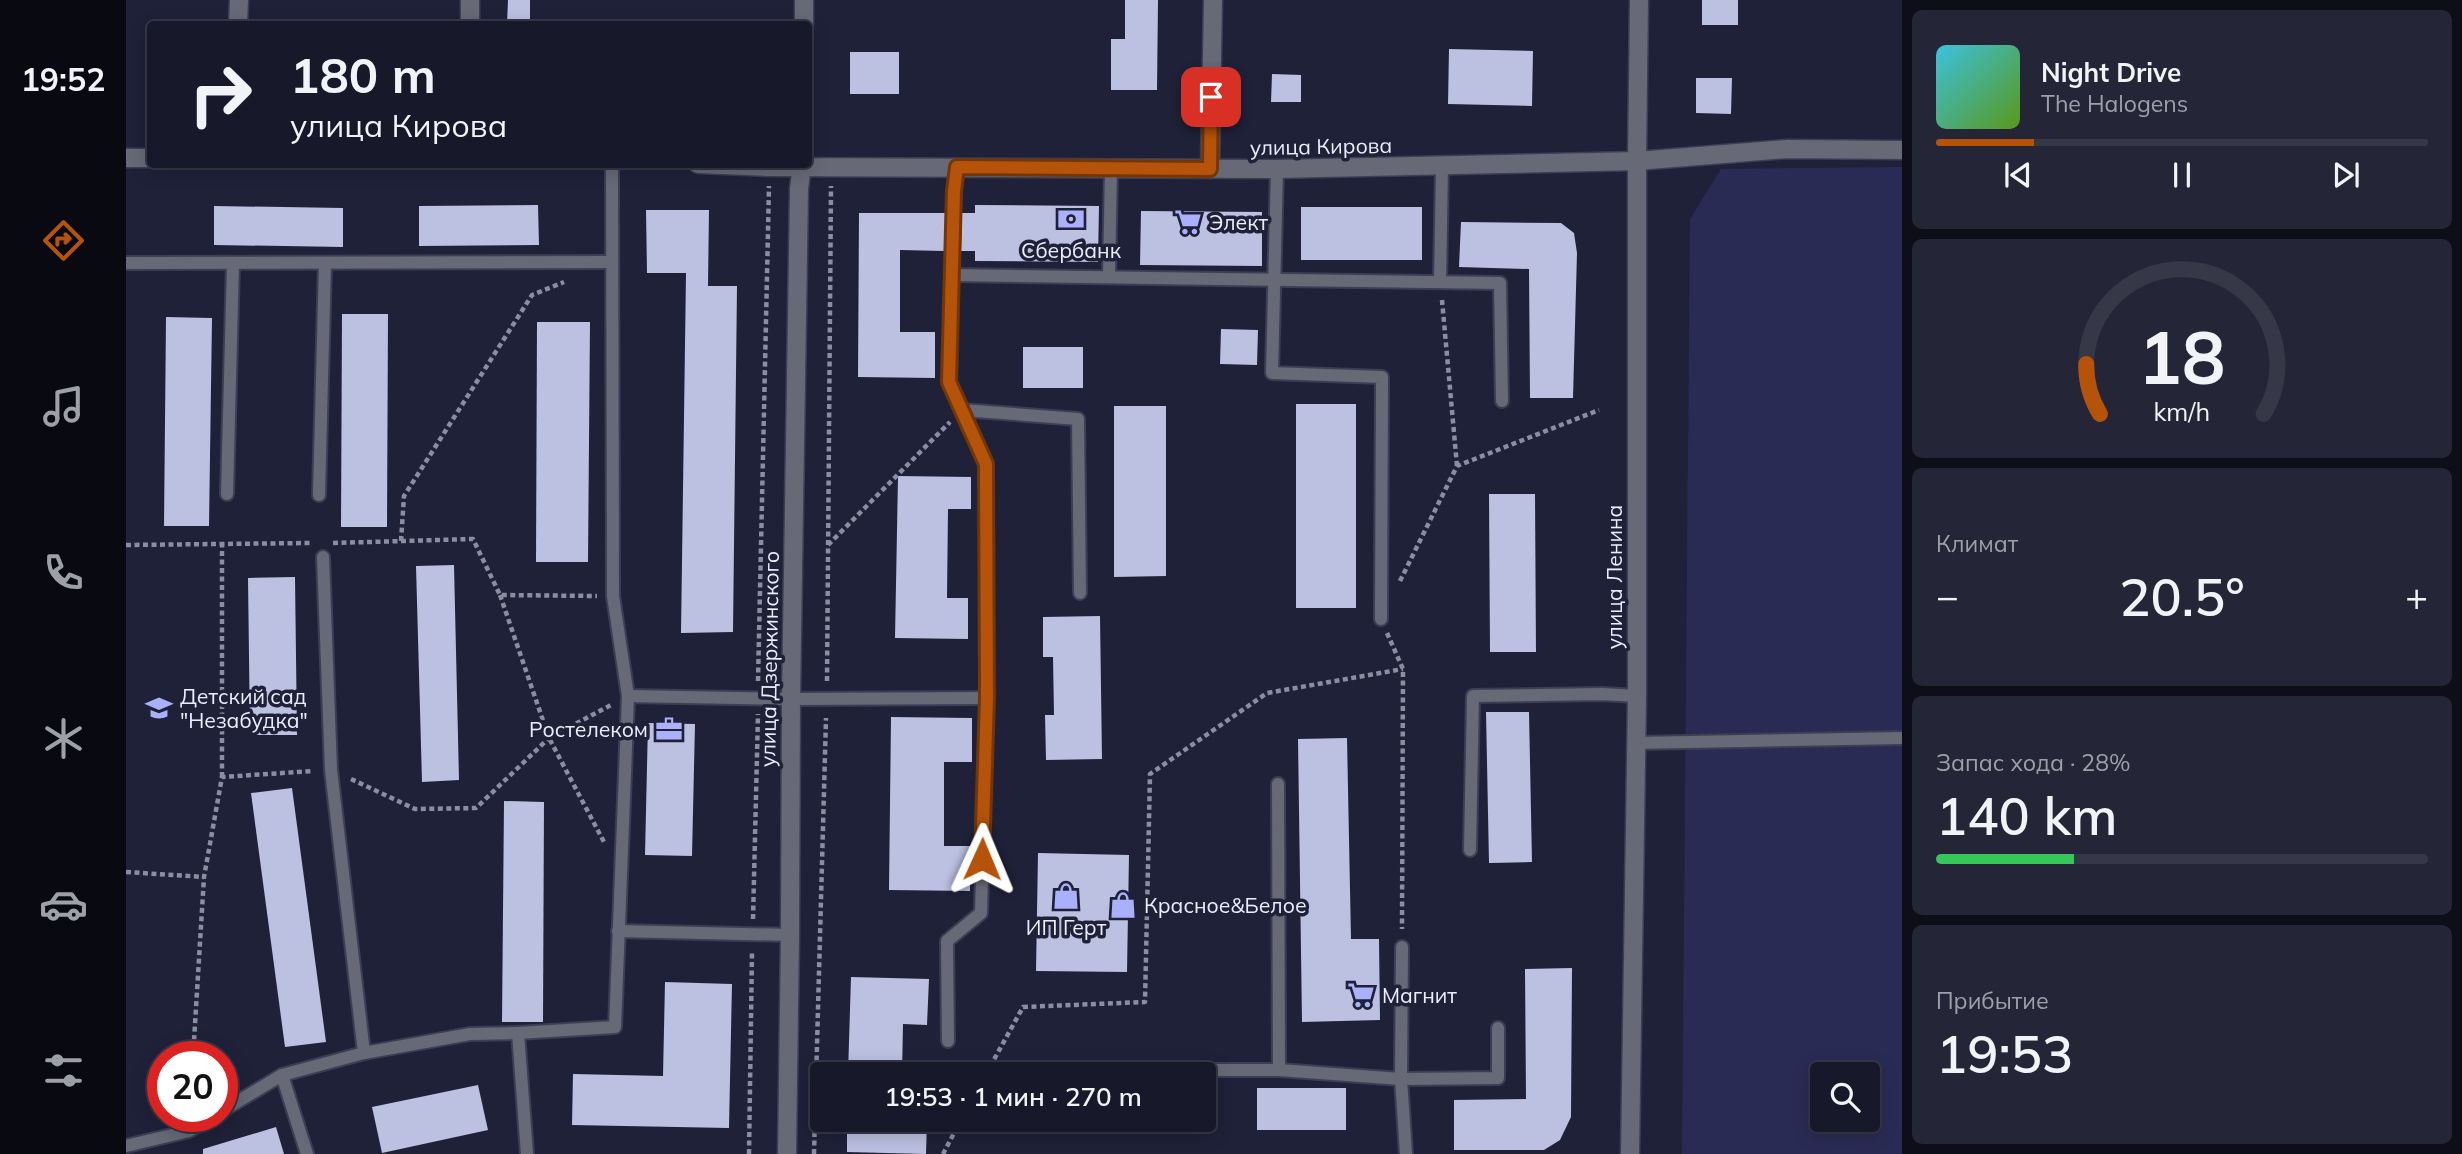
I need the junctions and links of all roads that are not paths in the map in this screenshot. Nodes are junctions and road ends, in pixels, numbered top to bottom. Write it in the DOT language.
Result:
graph roads {
  1 [pos="239,0"];
  2 [pos="470,0"];
  3 [pos="804,0"];
  4 [pos="1213,0"];
  5 [pos="1639,0"];
  6 [pos="238,21"];
  7 [pos="470,21"];
  8 [pos="804,21"];
  9 [pos="1902,150"];
  10 [pos="126,158"];
  11 [pos="147,158"];
  12 [pos="1637,161"];
  13 [pos="812,166"];
  14 [pos="957,167"];
  15 [pos="1442,167"];
  16 [pos="611,168"];
  17 [pos="802,168"];
  18 [pos="1111,168"];
  19 [pos="1210,169"];
  20 [pos="1277,170"];
  21 [pos="233,262"];
  22 [pos="612,262"];
  23 [pos="126,263"];
  24 [pos="325,263"];
  25 [pos="952,275"];
  26 [pos="1109,277"];
  27 [pos="1274,280"];
  28 [pos="1440,282"];
  29 [pos="1502,401"];
  30 [pos="962,410"];
  31 [pos="227,494"];
  32 [pos="319,495"];
  33 [pos="323,557"];
  34 [pos="1080,593"];
  35 [pos="1381,619"];
  36 [pos="628,696"];
  37 [pos="1637,696"];
  38 [pos="987,698"];
  39 [pos="791,699"];
  40 [pos="1902,738"];
  41 [pos="1636,743"];
  42 [pos="1278,784"];
  43 [pos="1470,850"];
  44 [pos="618,931"];
  45 [pos="790,935"];
  46 [pos="1402,947"];
  47 [pos="1499,1028"];
  48 [pos="517,1033"];
  49 [pos="948,1041"];
  50 [pos="363,1053"];
  51 [pos="1216,1070"];
  52 [pos="1279,1070"];
  53 [pos="282,1075"];
  54 [pos="1401,1079"];
  55 [pos="238,1101"];
  56 [pos="184,1132"];
  57 [pos="126,1146"];
  58 [pos="307,1154"];
  59 [pos="527,1154"];
  60 [pos="787,1154"];
  61 [pos="1406,1154"];
  62 [pos="1630,1154"];
  1 -- 6 [label="street"];
  2 -- 7 [label="street"];
  3 -- 8 [label="street"];
  4 -- 19 [label="street"];
  5 -- 12 [label="street, улица Ленина"];
  9 -- 12 [label="street, улица Кирова"];
  10 -- 11 [label="street"];
  12 -- 15 [label="street, улица Кирова"];
  12 -- 37 [label="street, улица Ленина"];
  13 -- 14 [label="street, улица Кирова"];
  14 -- 18 [label="street, улица Кирова"];
  14 -- 25 [label="lane"];
  15 -- 20 [label="street, улица Кирова"];
  15 -- 28 [label="lane"];
  16 -- 22 [label="lane"];
  17 -- 39 [label="street, улица Дзержинского"];
  18 -- 19 [label="street, улица Кирова"];
  18 -- 26 [label="lane"];
  19 -- 20 [label="street, улица Кирова"];
  20 -- 27 [label="lane"];
  21 -- 23 [label="lane"];
  21 -- 24 [label="lane"];
  21 -- 31 [label="lane"];
  22 -- 24 [label="lane"];
  22 -- 36 [label="lane"];
  24 -- 32 [label="lane"];
  25 -- 26 [label="lane"];
  25 -- 30 [label="lane"];
  26 -- 27 [label="lane"];
  27 -- 28 [label="lane"];
  27 -- 35 [label="lane"];
  28 -- 29 [label="lane"];
  30 -- 34 [label="lane"];
  30 -- 38 [label="lane"];
  33 -- 50 [label="lane"];
  36 -- 39 [label="lane"];
  36 -- 44 [label="lane"];
  37 -- 41 [label="street, улица Ленина"];
  37 -- 43 [label="lane"];
  38 -- 39 [label="lane"];
  38 -- 49 [label="lane"];
  39 -- 45 [label="street, улица Дзержинского"];
  40 -- 41 [label="lane"];
  41 -- 62 [label="street, улица Ленина"];
  42 -- 52 [label="lane"];
  44 -- 45 [label="lane"];
  44 -- 48 [label="lane"];
  45 -- 60 [label="street, улица Дзержинского"];
  46 -- 54 [label="lane"];
  47 -- 54 [label="lane"];
  48 -- 50 [label="lane"];
  48 -- 59 [label="lane"];
  50 -- 53 [label="lane"];
  51 -- 52 [label="lane"];
  52 -- 54 [label="lane"];
  53 -- 55 [label="lane"];
  53 -- 58 [label="lane"];
  54 -- 61 [label="lane"];
  56 -- 57 [label="lane"];
}
